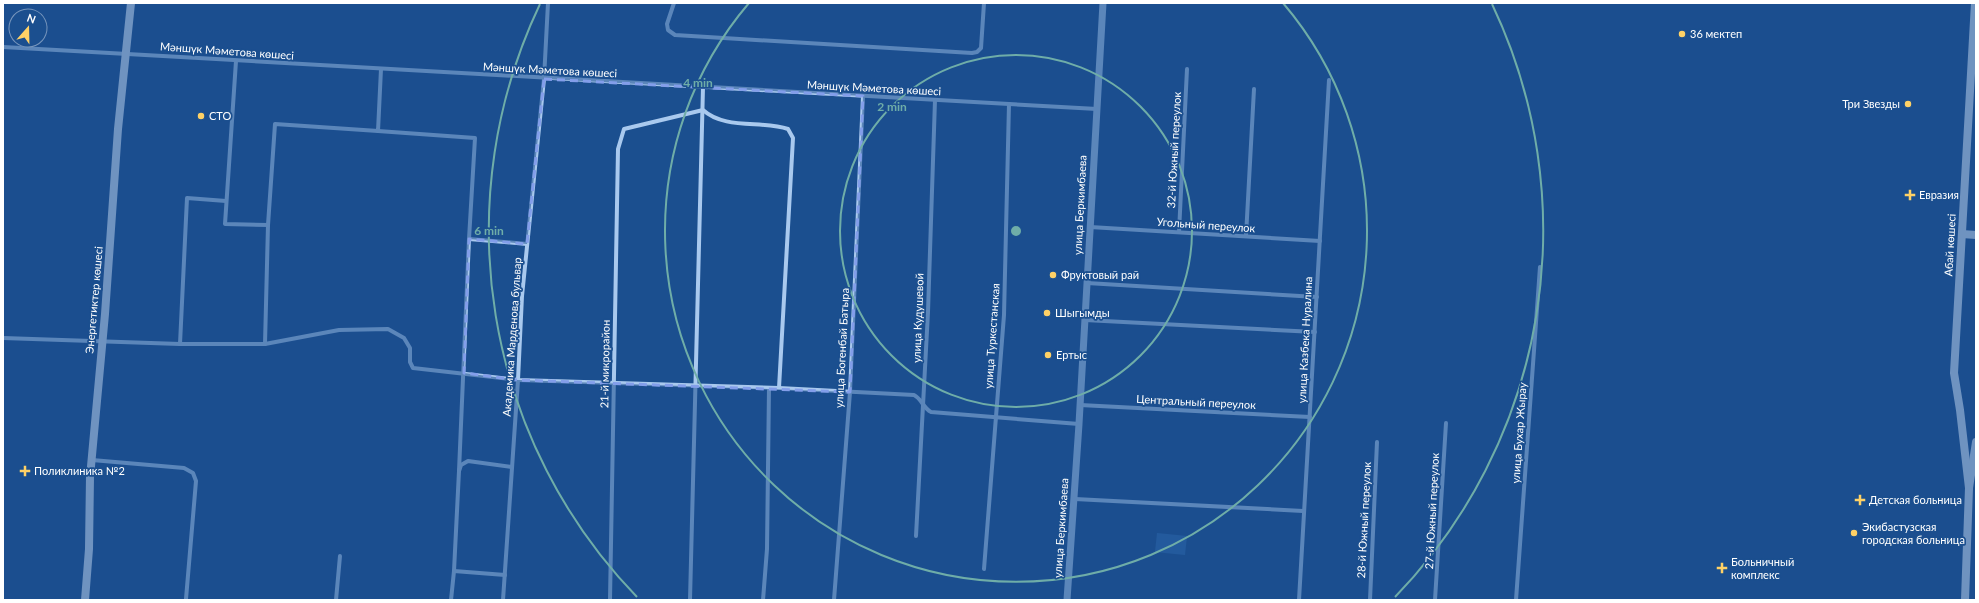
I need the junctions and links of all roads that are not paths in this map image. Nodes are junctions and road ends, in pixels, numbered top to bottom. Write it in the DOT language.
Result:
graph roads {
  1 [pos="132,3"];
  2 [pos="548,3"];
  3 [pos="674,3"];
  4 [pos="984,3"];
  5 [pos="1103,3"];
  6 [pos="1975,3"];
  7 [pos="3,47"];
  8 [pos="126,54"];
  9 [pos="236,61"];
  10 [pos="381,69"];
  11 [pos="1186,69"];
  12 [pos="544,78"];
  13 [pos="1329,80"];
  14 [pos="704,87"];
  15 [pos="1254,89"];
  16 [pos="863,96"];
  17 [pos="935,100"];
  18 [pos="1009,104"];
  19 [pos="1097,109"];
  20 [pos="703,110"];
  21 [pos="378,131"];
  22 [pos="226,201"];
  23 [pos="268,225"];
  24 [pos="1090,227"];
  25 [pos="1179,232"];
  26 [pos="1962,234"];
  27 [pos="1976,235"];
  28 [pos="1246,236"];
  29 [pos="470,239"];
  30 [pos="1320,241"];
  31 [pos="527,244"];
  32 [pos="1540,267"];
  33 [pos="1087,284"];
  34 [pos="1317,297"];
  35 [pos="1085,320"];
  36 [pos="1314,332"];
  37 [pos="3,338"];
  38 [pos="102,342"];
  39 [pos="180,344"];
  40 [pos="265,344"];
  41 [pos="464,373"];
  42 [pos="518,380"];
  43 [pos="614,383"];
  44 [pos="694,385"];
  45 [pos="769,388"];
  46 [pos="779,388"];
  47 [pos="850,392"];
  48 [pos="1080,405"];
  49 [pos="924,407"];
  50 [pos="996,416"];
  51 [pos="1310,417"];
  52 [pos="1446,423"];
  53 [pos="1079,424"];
  54 [pos="1976,438"];
  55 [pos="1963,439"];
  56 [pos="1377,442"];
  57 [pos="1976,442"];
  58 [pos="91,460"];
  59 [pos="512,467"];
  60 [pos="459,471"];
  61 [pos="1969,488"];
  62 [pos="1075,499"];
  63 [pos="1303,511"];
  64 [pos="916,536"];
  65 [pos="340,556"];
  66 [pos="984,569"];
  67 [pos="454,571"];
  68 [pos="505,575"];
  69 [pos="186,599"];
  70 [pos="85,600"];
  71 [pos="336,600"];
  72 [pos="451,600"];
  73 [pos="503,600"];
  74 [pos="610,600"];
  75 [pos="690,600"];
  76 [pos="763,600"];
  77 [pos="834,600"];
  78 [pos="1067,600"];
  79 [pos="1299,600"];
  80 [pos="1370,600"];
  81 [pos="1435,600"];
  82 [pos="1516,600"];
  83 [pos="1965,600"];
  1 -- 8 [label="main road, Энергетиктер көшесі"];
  2 -- 12 [label="street, Академика Марденова бульвар"];
  3 -- 4 [label="street"];
  5 -- 19 [label="street, улица Беркимбаева"];
  6 -- 26 [label="main road, Абай көшесі"];
  7 -- 8 [label="street, Мәншүк Мәметова көшесі"];
  8 -- 9 [label="street, Мәншүк Мәметова көшесі"];
  8 -- 38 [label="main road, Энергетиктер көшесі"];
  9 -- 10 [label="street, Мәншүк Мәметова көшесі"];
  9 -- 22 [label="street"];
  10 -- 12 [label="street, Мәншүк Мәметова көшесі"];
  10 -- 21 [label="street"];
  11 -- 25 [label="street, 32-й Южный переулок"];
  12 -- 14 [label="street, Мәншүк Мәметова көшесі"];
  12 -- 31 [label="street, Академика Марденова бульвар"];
  13 -- 30 [label="street, улица Казбека Нуралина"];
  14 -- 16 [label="street, Мәншүк Мәметова көшесі"];
  14 -- 20 [label="street"];
  15 -- 28 [label="street"];
  16 -- 17 [label="street, Мәншүк Мәметова көшесі"];
  16 -- 47 [label="street, улица Богенбай Батыра"];
  17 -- 18 [label="street, Мәншүк Мәметова көшесі"];
  17 -- 49 [label="street, улица Кудушевой"];
  18 -- 19 [label="street, Мәншүк Мәметова көшесі"];
  18 -- 50 [label="street, улица Туркестанская"];
  19 -- 24 [label="street, улица Беркимбаева"];
  20 -- 43 [label="street, 21-й микрорайон"];
  20 -- 44 [label="street"];
  20 -- 46 [label="street"];
  21 -- 23 [label="street"];
  21 -- 29 [label="street"];
  22 -- 23 [label="street"];
  22 -- 39 [label="street"];
  23 -- 40 [label="street"];
  24 -- 25 [label="street, Угольный переулок"];
  24 -- 33 [label="street, улица Беркимбаева"];
  25 -- 28 [label="street, Угольный переулок"];
  26 -- 27 [label="main road"];
  26 -- 55 [label="main road, Абай көшесі"];
  28 -- 30 [label="street, Угольный переулок"];
  29 -- 31 [label="street"];
  29 -- 41 [label="street"];
  30 -- 34 [label="street, улица Казбека Нуралина"];
  31 -- 42 [label="street, Академика Марденова бульвар"];
  32 -- 82 [label="street, улица Бухар Жырау"];
  33 -- 34 [label="street"];
  33 -- 35 [label="street, улица Беркимбаева"];
  34 -- 36 [label="street, улица Казбека Нуралина"];
  35 -- 36 [label="street"];
  35 -- 48 [label="street, улица Беркимбаева"];
  36 -- 51 [label="street, улица Казбека Нуралина"];
  37 -- 38 [label="street"];
  38 -- 39 [label="street"];
  38 -- 58 [label="main road, Энергетиктер көшесі"];
  39 -- 40 [label="street"];
  40 -- 41 [label="street"];
  41 -- 42 [label="street"];
  41 -- 60 [label="street"];
  42 -- 43 [label="street"];
  42 -- 59 [label="street, Академика Марденова бульвар"];
  43 -- 44 [label="street"];
  43 -- 74 [label="street, 21-й микрорайон"];
  44 -- 45 [label="street"];
  44 -- 75 [label="street"];
  45 -- 46 [label="street"];
  45 -- 76 [label="street"];
  46 -- 47 [label="street"];
  47 -- 49 [label="street"];
  47 -- 77 [label="street, улица Богенбай Батыра"];
  48 -- 51 [label="street, Центральный переулок"];
  48 -- 53 [label="street, улица Беркимбаева"];
  49 -- 50 [label="street"];
  49 -- 64 [label="street, улица Кудушевой"];
  50 -- 53 [label="street"];
  50 -- 66 [label="street, улица Туркестанская"];
  51 -- 63 [label="street, улица Казбека Нуралина"];
  52 -- 81 [label="street, 27-й Южный переулок"];
  53 -- 62 [label="street, улица Беркимбаева"];
  54 -- 55 [label="main road"];
  55 -- 61 [label="main road, Абай көшесі"];
  56 -- 80 [label="street, 28-й Южный переулок"];
  57 -- 61 [label="main road, Абай көшесі"];
  58 -- 69 [label="street"];
  58 -- 70 [label="main road, Энергетиктер көшесі"];
  59 -- 60 [label="street"];
  59 -- 68 [label="street, Академика Марденова бульвар"];
  60 -- 67 [label="street"];
  61 -- 83 [label="main road, Абай көшесі"];
  62 -- 63 [label="street"];
  62 -- 78 [label="street, улица Беркимбаева"];
  63 -- 79 [label="street, улица Казбека Нуралина"];
  65 -- 71 [label="street"];
  67 -- 68 [label="street"];
  67 -- 72 [label="street"];
  68 -- 73 [label="street, Академика Марденова бульвар"];
}
